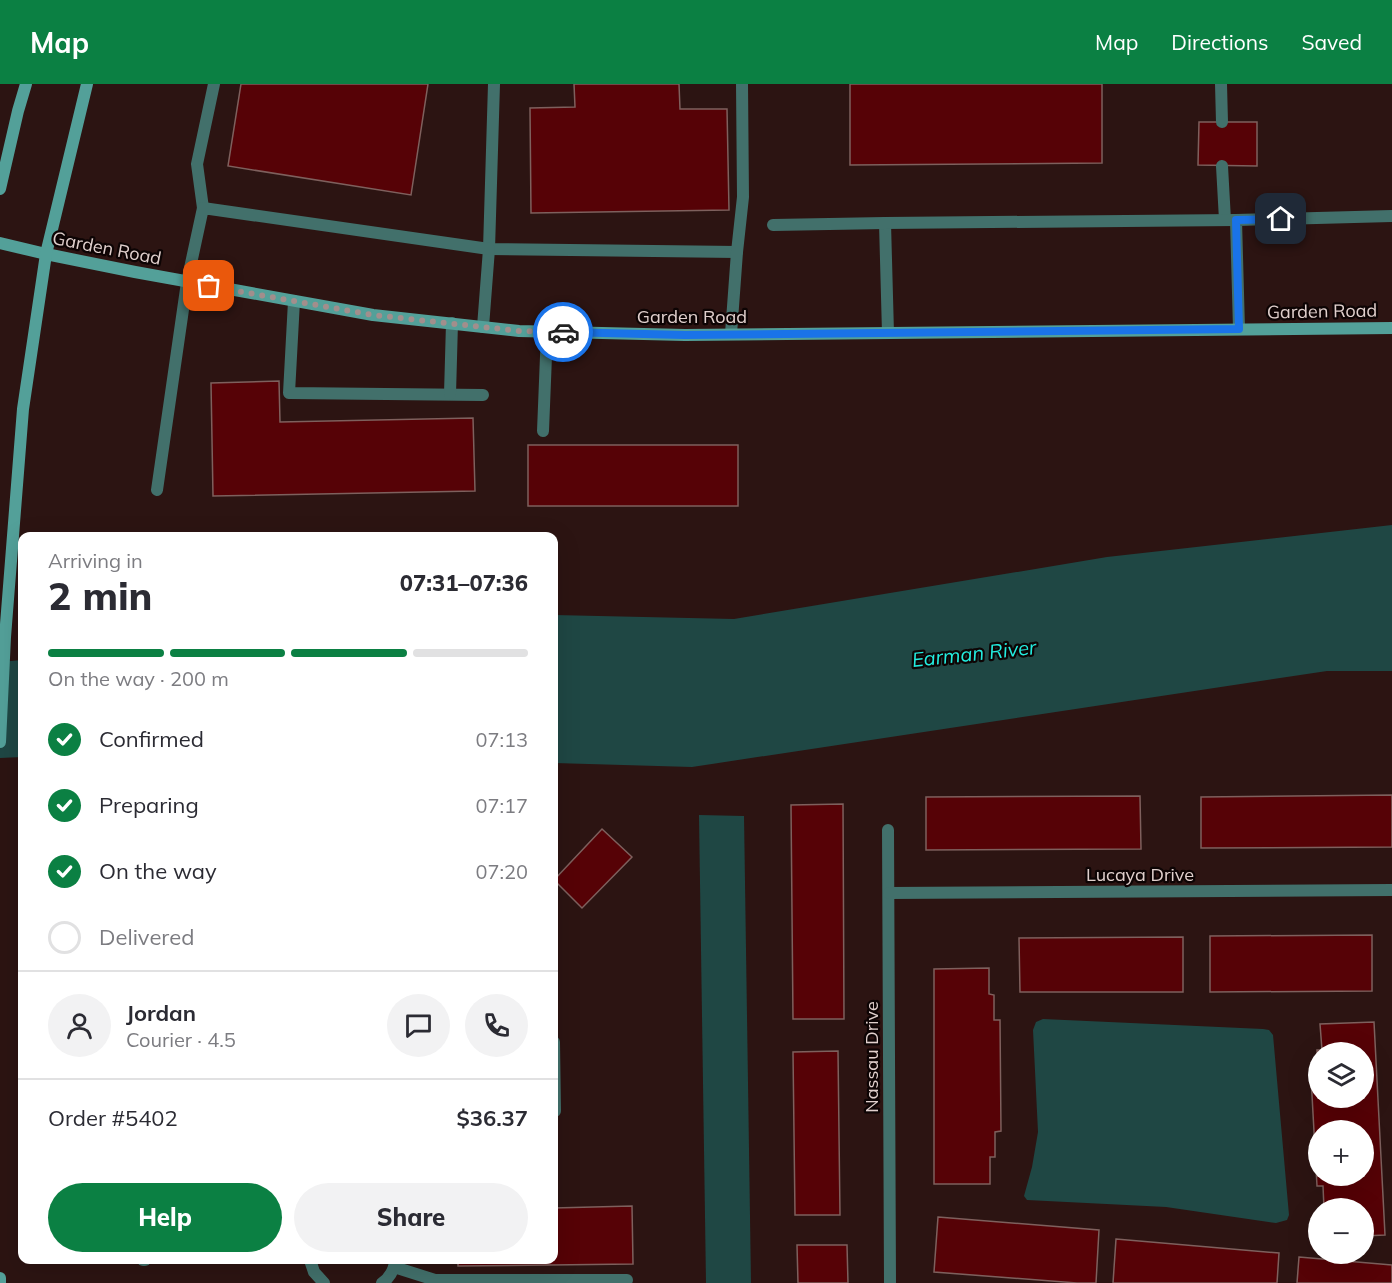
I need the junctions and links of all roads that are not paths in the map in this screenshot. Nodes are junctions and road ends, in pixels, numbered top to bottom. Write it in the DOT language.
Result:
graph roads {
  1 [pos="26,84"];
  2 [pos="87,84"];
  3 [pos="213,84"];
  4 [pos="494,84"];
  5 [pos="742,84"];
  6 [pos="1221,84"];
  7 [pos="1222,122"];
  8 [pos="1222,166"];
  9 [pos="0,189"];
  10 [pos="203,208"];
  11 [pos="1392,216"];
  12 [pos="1231,220"];
  13 [pos="885,223"];
  14 [pos="773,225"];
  15 [pos="0,243"];
  16 [pos="489,249"];
  17 [pos="737,252"];
  18 [pos="46,254"];
  19 [pos="187,282"];
  20 [pos="294,301"];
  21 [pos="452,323"];
  22 [pos="483,327"];
  23 [pos="1392,328"];
  24 [pos="1239,329"];
  25 [pos="547,331"];
  26 [pos="888,333"];
  27 [pos="731,334"];
  28 [pos="450,394"];
  29 [pos="483,395"];
  30 [pos="543,431"];
  31 [pos="157,490"];
  32 [pos="0,742"];
  33 [pos="888,831"];
  34 [pos="1392,890"];
  35 [pos="889,893"];
  36 [pos="311,1264"];
  37 [pos="395,1264"];
  38 [pos="0,1278"];
  39 [pos="627,1280"];
  40 [pos="0,1283"];
  41 [pos="324,1283"];
  42 [pos="382,1283"];
  43 [pos="890,1283"];
  1 -- 9 [label="street"];
  2 -- 18 [label="street"];
  3 -- 10 [label="street"];
  4 -- 16 [label="street"];
  5 -- 17 [label="street"];
  6 -- 7 [label="street"];
  8 -- 12 [label="street"];
  10 -- 16 [label="street"];
  10 -- 19 [label="street"];
  11 -- 12 [label="street"];
  12 -- 13 [label="street"];
  12 -- 24 [label="street"];
  13 -- 14 [label="street"];
  13 -- 26 [label="street"];
  15 -- 18 [label="street, Garden Road"];
  16 -- 17 [label="street"];
  16 -- 22 [label="street"];
  17 -- 27 [label="street"];
  18 -- 19 [label="street, Garden Road"];
  18 -- 32 [label="street"];
  19 -- 20 [label="street, Garden Road"];
  19 -- 31 [label="street"];
  20 -- 21 [label="street, Garden Road"];
  20 -- 28 [label="street"];
  21 -- 22 [label="street, Garden Road"];
  21 -- 28 [label="street"];
  22 -- 25 [label="street, Garden Road"];
  23 -- 24 [label="street, Garden Road"];
  24 -- 26 [label="street, Garden Road"];
  25 -- 27 [label="street, Garden Road"];
  25 -- 30 [label="street"];
  26 -- 27 [label="street, Garden Road"];
  28 -- 29 [label="street"];
  33 -- 35 [label="street, Nassau Drive"];
  34 -- 35 [label="street, Lucaya Drive"];
  35 -- 43 [label="street, Nassau Drive"];
  36 -- 41 [label="street"];
  37 -- 39 [label="street"];
  37 -- 42 [label="street"];
  38 -- 40 [label="street"];
}
